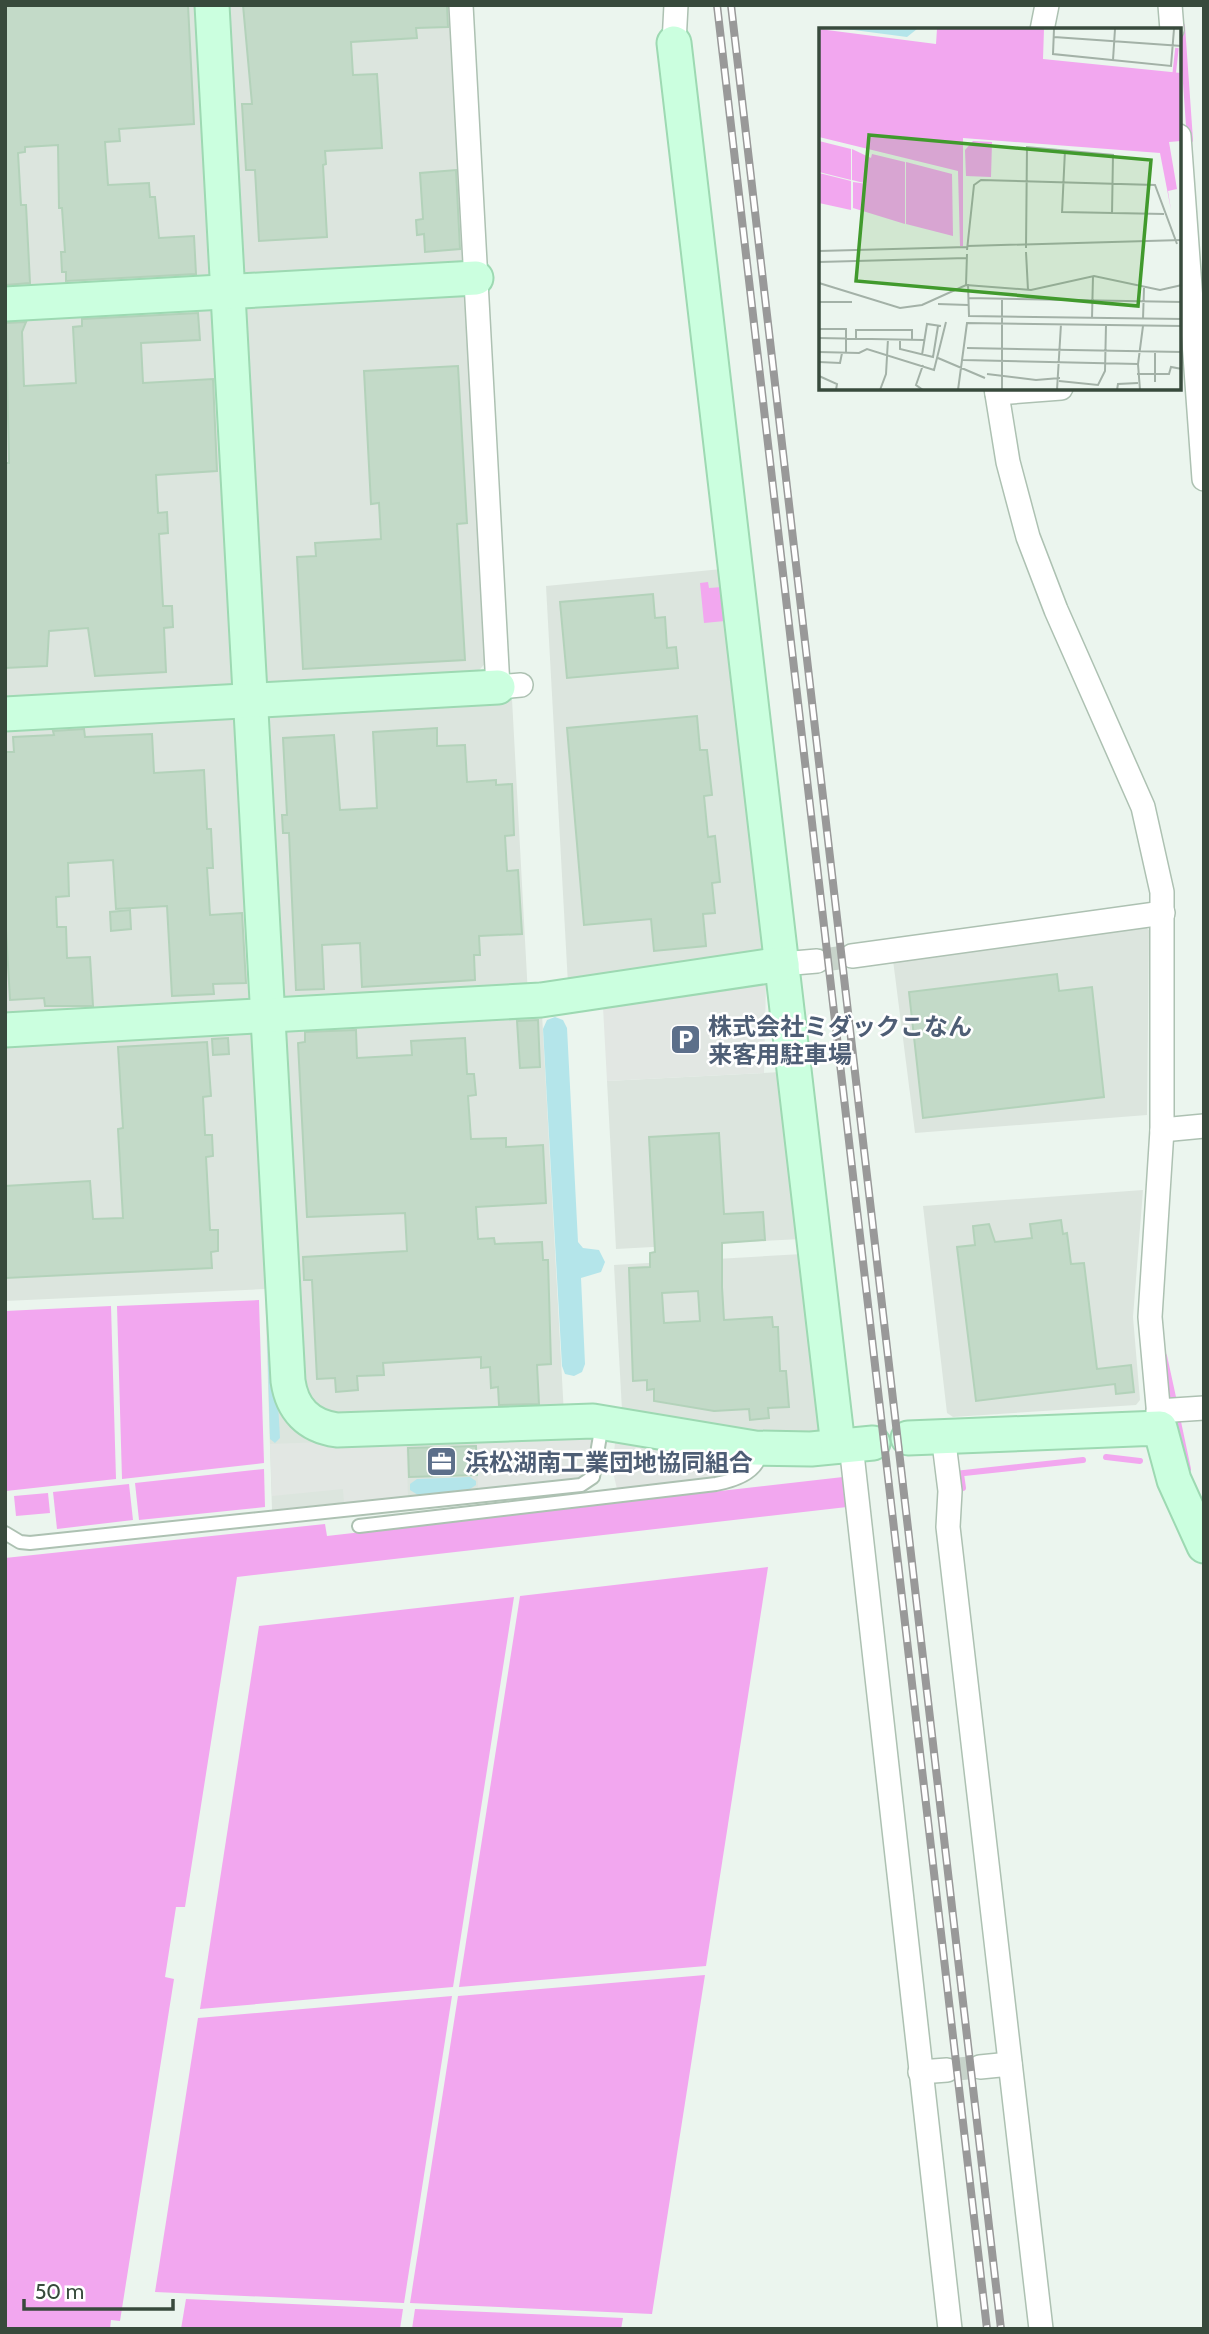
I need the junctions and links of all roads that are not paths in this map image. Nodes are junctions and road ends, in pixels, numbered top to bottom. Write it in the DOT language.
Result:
graph roads {
  1 [pos="212,5"];
  2 [pos="461,5"];
  3 [pos="676,5"];
  4 [pos="1047,5"];
  5 [pos="1170,5"];
  6 [pos="1042,28"];
  7 [pos="1172,28"];
  8 [pos="674,43"];
  9 [pos="1181,171"];
  10 [pos="476,278"];
  11 [pos="228,292"];
  12 [pos="5,304"];
  13 [pos="1193,380"];
  14 [pos="1018,390"];
  15 [pos="996,391"];
  16 [pos="1204,479"];
  17 [pos="510,686"];
  18 [pos="251,700"];
  19 [pos="5,714"];
  20 [pos="1163,913"];
  21 [pos="852,956"];
  22 [pos="817,961"];
  23 [pos="782,964"];
  24 [pos="268,1016"];
  25 [pos="5,1030"];
  26 [pos="1204,1126"];
  27 [pos="1162,1130"];
  28 [pos="1204,1408"];
  29 [pos="1159,1420"];
  30 [pos="602,1422"];
  31 [pos="943,1435"];
  32 [pos="908,1438"];
  33 [pos="854,1445"];
  34 [pos="761,1448"];
  35 [pos="359,1525"];
  36 [pos="5,1533"];
  37 [pos="1204,1546"];
  38 [pos="1010,2064"];
  39 [pos="980,2067"];
  40 [pos="947,2070"];
  41 [pos="920,2072"];
  42 [pos="950,2329"];
  43 [pos="1041,2329"];
  1 -- 11 [label="street"];
  2 -- 10 [label="street"];
  3 -- 8 [label="street"];
  4 -- 6 [label="street"];
  5 -- 7 [label="street"];
  8 -- 23 [label="street"];
  9 -- 13 [label="street"];
  10 -- 11 [label="street"];
  10 -- 17 [label="street"];
  11 -- 12 [label="street"];
  11 -- 18 [label="street"];
  13 -- 16 [label="street"];
  14 -- 15 [label="street"];
  15 -- 20 [label="street"];
  17 -- 18 [label="street"];
  18 -- 19 [label="street"];
  18 -- 24 [label="street"];
  20 -- 21 [label="street"];
  20 -- 27 [label="street"];
  22 -- 23 [label="street"];
  23 -- 24 [label="street"];
  23 -- 33 [label="street"];
  24 -- 25 [label="street"];
  24 -- 30 [label="street"];
  26 -- 27 [label="street"];
  27 -- 29 [label="street"];
  28 -- 29 [label="street"];
  29 -- 31 [label="street"];
  29 -- 37 [label="street"];
  30 -- 34 [label="street"];
  30 -- 36 [label="lane"];
  31 -- 32 [label="street"];
  31 -- 38 [label="street"];
  33 -- 34 [label="street"];
  33 -- 41 [label="street"];
  34 -- 35 [label="lane"];
  38 -- 39 [label="street"];
  38 -- 43 [label="street"];
  40 -- 41 [label="street"];
  41 -- 42 [label="street"];
}
